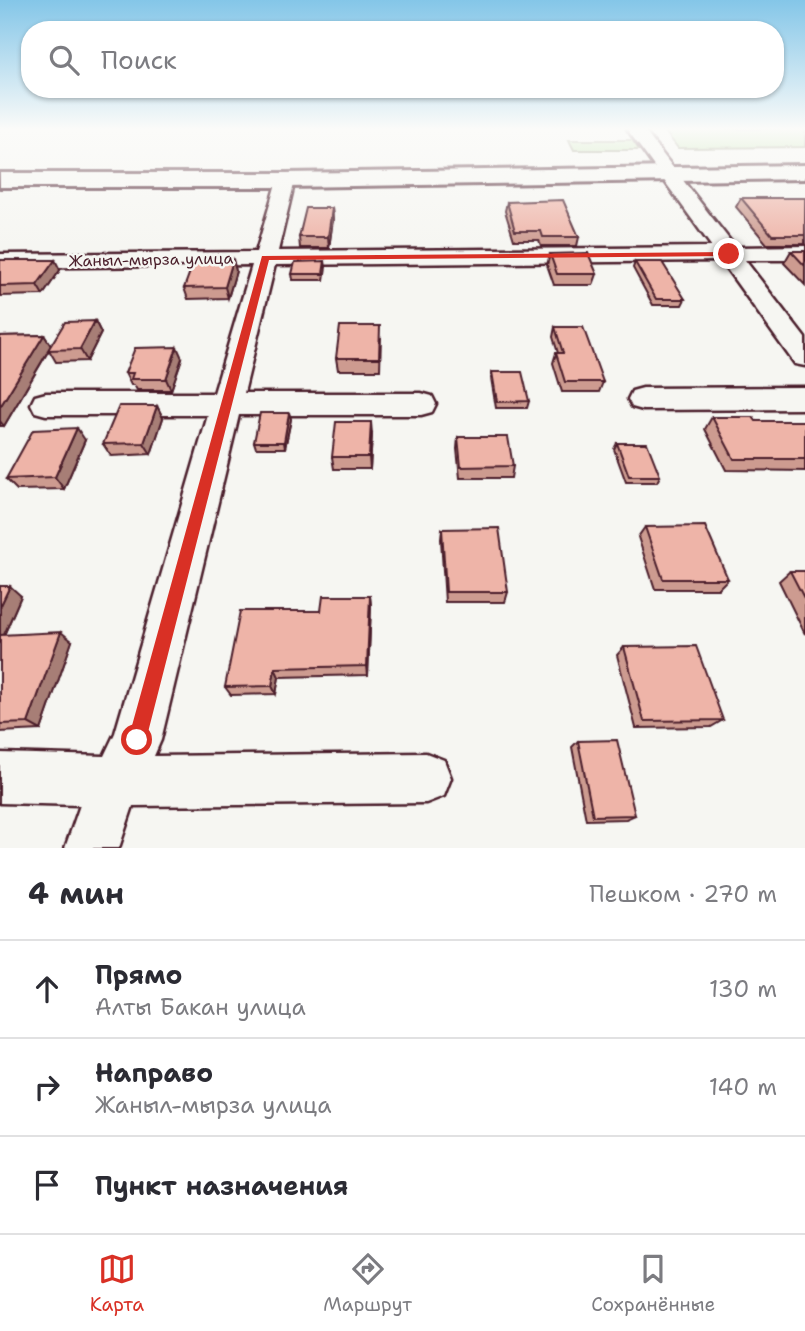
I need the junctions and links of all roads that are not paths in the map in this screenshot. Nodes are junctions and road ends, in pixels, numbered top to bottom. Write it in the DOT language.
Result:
graph roads {
  1 [pos="664,169"];
  2 [pos="805,172"];
  3 [pos="667,173"];
  4 [pos="0,180"];
  5 [pos="286,180"];
  6 [pos="805,253"];
  7 [pos="729,254"];
  8 [pos="265,258"];
  9 [pos="0,261"];
  10 [pos="805,357"];
  11 [pos="805,398"];
  12 [pos="643,399"];
  13 [pos="46,404"];
  14 [pos="421,404"];
  15 [pos="226,406"];
  16 [pos="0,778"];
  17 [pos="426,778"];
  18 [pos="118,781"];
  19 [pos="92,848"];
  1 -- 3 [label="street"];
  2 -- 3 [label="main road"];
  3 -- 5 [label="main road"];
  3 -- 7 [label="street"];
  4 -- 5 [label="main road"];
  5 -- 8 [label="street"];
  6 -- 7 [label="street, Жаныл-мырза улица"];
  7 -- 8 [label="street, Жаныл-мырза улица"];
  7 -- 10 [label="street"];
  8 -- 9 [label="street, Жаныл-мырза улица"];
  8 -- 15 [label="street"];
  11 -- 12 [label="street"];
  13 -- 15 [label="street"];
  14 -- 15 [label="street"];
  15 -- 18 [label="street"];
  16 -- 18 [label="street"];
  17 -- 18 [label="street"];
  18 -- 19 [label="street"];
}
